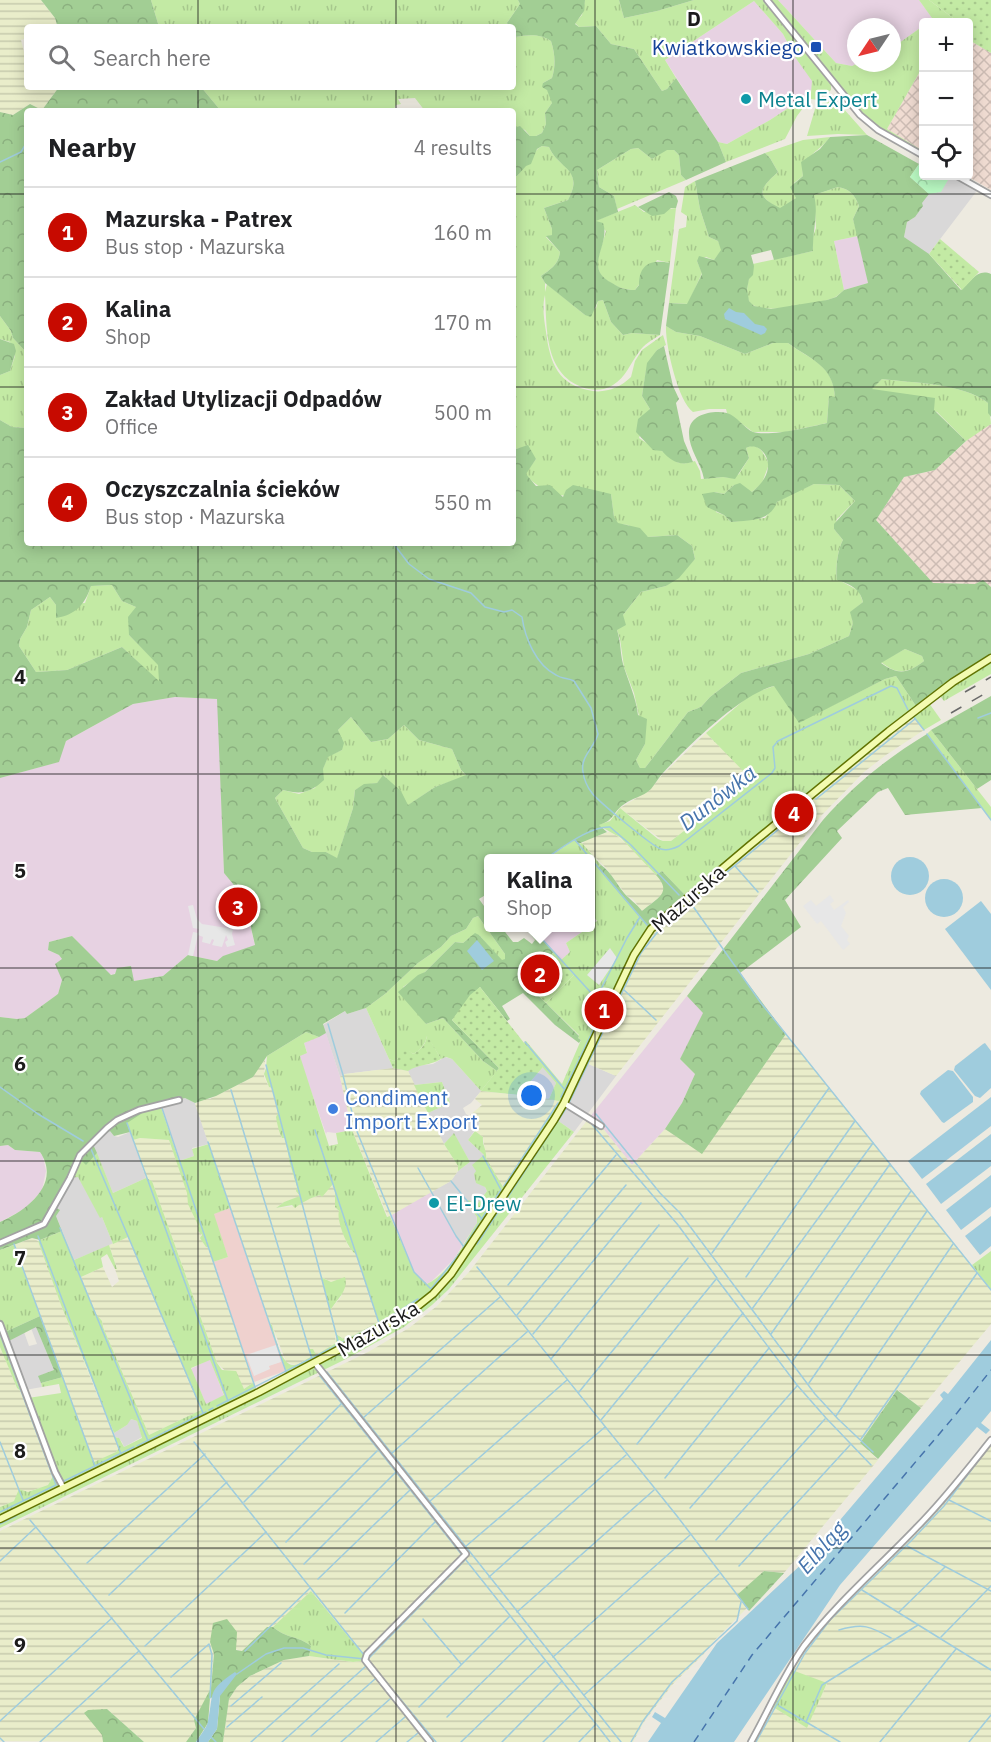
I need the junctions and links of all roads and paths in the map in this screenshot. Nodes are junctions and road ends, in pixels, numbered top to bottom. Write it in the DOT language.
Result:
graph roads {
  1 [pos="767,0"];
  2 [pos="919,153"];
  3 [pos="964,180"];
  4 [pos="991,195"];
  5 [pos="991,658"];
  6 [pos="179,1100"];
  7 [pos="564,1103"];
  8 [pos="601,1126"];
  9 [pos="0,1243"];
  10 [pos="0,1324"];
  11 [pos="315,1363"];
  12 [pos="991,1440"];
  13 [pos="63,1487"];
  14 [pos="0,1519"];
  15 [pos="430,1742"];
  16 [pos="751,1742"];
  1 -- 2 [label="street"];
  3 -- 4 [label="street"];
  5 -- 7 [label="main road, Mazurska"];
  6 -- 9 [label="street"];
  7 -- 8 [label="street"];
  7 -- 11 [label="main road, Mazurska"];
  10 -- 13 [label="street"];
  11 -- 13 [label="main road, Mazurska"];
  11 -- 15 [label="street"];
  12 -- 16 [label="street"];
  13 -- 14 [label="main road, Mazurska"];
}
